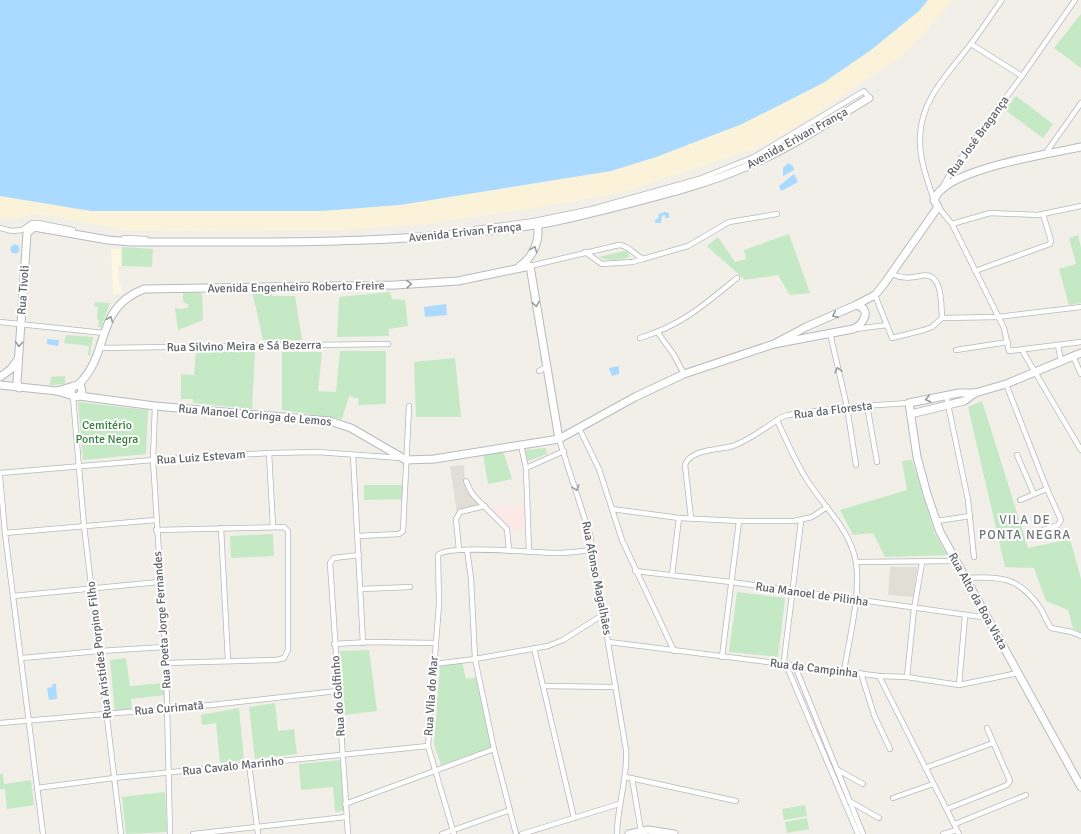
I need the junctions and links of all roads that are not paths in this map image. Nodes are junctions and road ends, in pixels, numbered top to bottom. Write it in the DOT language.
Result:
graph roads {
  1 [pos="1002,0"];
  2 [pos="1075,0"];
  3 [pos="971,44"];
  4 [pos="1022,76"];
  5 [pos="868,98"];
  6 [pos="1081,103"];
  7 [pos="1081,147"];
  8 [pos="1045,154"];
  9 [pos="942,190"];
  10 [pos="934,200"];
  11 [pos="1081,206"];
  12 [pos="938,207"];
  13 [pos="777,214"];
  14 [pos="1043,214"];
  15 [pos="538,224"];
  16 [pos="952,224"];
  17 [pos="37,227"];
  18 [pos="0,228"];
  19 [pos="585,252"];
  20 [pos="643,259"];
  21 [pos="530,266"];
  22 [pos="518,268"];
  23 [pos="975,271"];
  24 [pos="892,274"];
  25 [pos="736,278"];
  26 [pos="875,295"];
  27 [pos="856,305"];
  28 [pos="1081,307"];
  29 [pos="998,317"];
  30 [pos="942,318"];
  31 [pos="0,322"];
  32 [pos="20,324"];
  33 [pos="887,325"];
  34 [pos="853,329"];
  35 [pos="658,333"];
  36 [pos="830,333"];
  37 [pos="104,334"];
  38 [pos="640,338"];
  39 [pos="1008,342"];
  40 [pos="1081,342"];
  41 [pos="388,344"];
  42 [pos="774,344"];
  43 [pos="1058,345"];
  44 [pos="100,348"];
  45 [pos="956,350"];
  46 [pos="1022,350"];
  47 [pos="1081,353"];
  48 [pos="1073,356"];
  49 [pos="18,359"];
  50 [pos="1061,361"];
  51 [pos="546,367"];
  52 [pos="539,371"];
  53 [pos="1033,371"];
  54 [pos="684,374"];
  55 [pos="1081,374"];
  56 [pos="0,377"];
  57 [pos="1006,384"];
  58 [pos="0,385"];
  59 [pos="19,388"];
  60 [pos="76,392"];
  61 [pos="975,393"];
  62 [pos="946,395"];
  63 [pos="909,403"];
  64 [pos="867,405"];
  65 [pos="155,406"];
  66 [pos="409,406"];
  67 [pos="948,406"];
  68 [pos="847,407"];
  69 [pos="911,414"];
  70 [pos="777,420"];
  71 [pos="579,428"];
  72 [pos="559,439"];
  73 [pos="521,445"];
  74 [pos="1081,450"];
  75 [pos="564,451"];
  76 [pos="269,453"];
  77 [pos="353,455"];
  78 [pos="1017,455"];
  79 [pos="404,459"];
  80 [pos="153,460"];
  81 [pos="877,462"];
  82 [pos="856,465"];
  83 [pos="78,466"];
  84 [pos="526,468"];
  85 [pos="0,475"];
  86 [pos="466,481"];
  87 [pos="1047,489"];
  88 [pos="1034,494"];
  89 [pos="1020,500"];
  90 [pos="485,506"];
  91 [pos="828,507"];
  92 [pos="612,509"];
  93 [pos="970,516"];
  94 [pos="678,518"];
  95 [pos="691,518"];
  96 [pos="156,520"];
  97 [pos="739,521"];
  98 [pos="801,521"];
  99 [pos="937,521"];
  100 [pos="84,526"];
  101 [pos="274,527"];
  102 [pos="221,528"];
  103 [pos="156,530"];
  104 [pos="5,533"];
  105 [pos="1032,534"];
  106 [pos="358,536"];
  107 [pos="459,550"];
  108 [pos="467,550"];
  109 [pos="593,550"];
  110 [pos="509,551"];
  111 [pos="529,552"];
  112 [pos="359,555"];
  113 [pos="974,557"];
  114 [pos="956,561"];
  115 [pos="856,562"];
  116 [pos="922,562"];
  117 [pos="635,571"];
  118 [pos="672,575"];
  119 [pos="964,578"];
  120 [pos="159,582"];
  121 [pos="731,582"];
  122 [pos="410,587"];
  123 [pos="91,588"];
  124 [pos="361,589"];
  125 [pos="792,591"];
  126 [pos="13,596"];
  127 [pos="855,600"];
  128 [pos="914,609"];
  129 [pos="604,614"];
  130 [pos="965,616"];
  131 [pos="989,618"];
  132 [pos="1081,636"];
  133 [pos="609,642"];
  134 [pos="363,643"];
  135 [pos="334,644"];
  136 [pos="435,644"];
  137 [pos="165,647"];
  138 [pos="534,648"];
  139 [pos="99,650"];
  140 [pos="674,651"];
  141 [pos="722,657"];
  142 [pos="22,658"];
  143 [pos="474,659"];
  144 [pos="228,661"];
  145 [pos="166,663"];
  146 [pos="434,664"];
  147 [pos="786,664"];
  148 [pos="795,666"];
  149 [pos="844,671"];
  150 [pos="861,673"];
  151 [pos="1018,673"];
  152 [pos="879,676"];
  153 [pos="907,677"];
  154 [pos="959,684"];
  155 [pos="543,686"];
  156 [pos="616,687"];
  157 [pos="337,691"];
  158 [pos="167,709"];
  159 [pos="107,714"];
  160 [pos="29,720"];
  161 [pos="0,723"];
  162 [pos="987,728"];
  163 [pos="993,742"];
  164 [pos="428,746"];
  165 [pos="494,749"];
  166 [pos="890,749"];
  167 [pos="341,755"];
  168 [pos="249,764"];
  169 [pos="925,768"];
  170 [pos="436,770"];
  171 [pos="837,770"];
  172 [pos="168,773"];
  173 [pos="626,777"];
  174 [pos="114,778"];
  175 [pos="632,778"];
  176 [pos="863,784"];
  177 [pos="933,784"];
  178 [pos="1081,786"];
  179 [pos="37,788"];
  180 [pos="1026,795"];
  181 [pos="893,798"];
  182 [pos="736,801"];
  183 [pos="850,802"];
  184 [pos="345,804"];
  185 [pos="620,804"];
  186 [pos="947,809"];
  187 [pos="510,810"];
  188 [pos="346,817"];
  189 [pos="574,818"];
  190 [pos="879,818"];
  191 [pos="955,824"];
  192 [pos="257,827"];
  193 [pos="641,831"];
  194 [pos="454,832"];
  195 [pos="958,832"];
  196 [pos="43,834"];
  197 [pos="122,834"];
  198 [pos="170,834"];
  199 [pos="193,834"];
  200 [pos="258,834"];
  201 [pos="348,834"];
  202 [pos="442,834"];
  203 [pos="516,834"];
  204 [pos="522,834"];
  205 [pos="617,834"];
  206 [pos="629,834"];
  207 [pos="674,834"];
  208 [pos="858,834"];
  209 [pos="863,834"];
  210 [pos="943,834"];
  1 -- 3 [label="street"];
  2 -- 4 [label="street, Rua José Bragança"];
  3 -- 4 [label="street"];
  3 -- 10 [label="street"];
  4 -- 9 [label="street, Rua José Bragança"];
  5 -- 15 [label="street, Avenida Erivan França"];
  5 -- 18 [label="street"];
  6 -- 8 [label="street"];
  7 -- 8 [label="street"];
  8 -- 9 [label="street"];
  9 -- 10 [label="street, Rua José Bragança"];
  10 -- 12 [label="street"];
  11 -- 14 [label="street"];
  12 -- 16 [label="street"];
  12 -- 24 [label="street"];
  13 -- 20 [label="street"];
  14 -- 16 [label="street"];
  14 -- 23 [label="street"];
  15 -- 17 [label="street, Avenida Erivan França"];
  22 -- 15 [label="street, one-way"];
  16 -- 23 [label="street"];
  17 -- 32 [label="street, Rua Tivoli"];
  19 -- 20 [label="street"];
  19 -- 20 [label="street"];
  19 -- 21 [label="street"];
  21 -- 22 [label="street"];
  21 -- 51 [label="street, Rua Afonso Magalhães, one-way"];
  37 -- 22 [label="street, Avenida Engenheiro Roberto Freire, one-way"];
  23 -- 29 [label="street"];
  24 -- 26 [label="street"];
  24 -- 30 [label="street"];
  25 -- 35 [label="street"];
  26 -- 27 [label="street"];
  26 -- 33 [label="street"];
  27 -- 34 [label="street"];
  27 -- 42 [label="street, one-way"];
  28 -- 29 [label="street"];
  29 -- 30 [label="street"];
  29 -- 39 [label="street"];
  30 -- 33 [label="street"];
  31 -- 32 [label="street"];
  32 -- 37 [label="street"];
  32 -- 49 [label="street, Rua Tivoli, one-way"];
  33 -- 34 [label="street"];
  34 -- 36 [label="street"];
  35 -- 38 [label="street"];
  35 -- 54 [label="street"];
  36 -- 42 [label="street"];
  68 -- 36 [label="street, one-way"];
  37 -- 44 [label="street, Avenida Engenheiro Roberto Freire"];
  39 -- 45 [label="street"];
  39 -- 46 [label="street"];
  40 -- 43 [label="street"];
  41 -- 44 [label="street, Rua Silvino Meira e Sá Bezerra"];
  42 -- 54 [label="street"];
  43 -- 46 [label="street"];
  43 -- 50 [label="street"];
  44 -- 60 [label="street, Avenida Engenheiro Roberto Freire"];
  46 -- 53 [label="street"];
  47 -- 48 [label="street, Rua da Floresta"];
  48 -- 50 [label="street, Rua da Floresta"];
  48 -- 55 [label="street"];
  49 -- 56 [label="street"];
  49 -- 59 [label="street, Rua Tivoli"];
  50 -- 53 [label="street, Rua da Floresta"];
  51 -- 52 [label="street"];
  51 -- 72 [label="street, Rua Afonso Magalhães"];
  53 -- 57 [label="street, Rua da Floresta"];
  53 -- 74 [label="street"];
  54 -- 71 [label="street"];
  57 -- 61 [label="street, Rua da Floresta"];
  57 -- 87 [label="street"];
  58 -- 59 [label="street"];
  59 -- 60 [label="street"];
  60 -- 65 [label="street, Rua Manoel Coringa de Lemos"];
  60 -- 83 [label="street, Rua Aristides Porpino Filho"];
  61 -- 62 [label="street, Rua da Floresta"];
  61 -- 67 [label="street, Rua da Floresta"];
  62 -- 63 [label="street, Rua da Floresta, one-way"];
  62 -- 67 [label="street"];
  63 -- 64 [label="street, Rua da Floresta"];
  63 -- 69 [label="street, Rua Alto da Boa Vista"];
  64 -- 68 [label="street, Rua da Floresta"];
  64 -- 81 [label="street"];
  65 -- 79 [label="street, Rua Manoel Coringa de Lemos"];
  65 -- 80 [label="street, Rua Poeta Jorge Fernandes"];
  66 -- 79 [label="street"];
  67 -- 69 [label="street, Rua da Floresta"];
  67 -- 93 [label="street"];
  68 -- 70 [label="street, Rua da Floresta"];
  68 -- 82 [label="street"];
  69 -- 99 [label="street, Rua Alto da Boa Vista"];
  70 -- 91 [label="street"];
  70 -- 95 [label="street, Rua da Floresta"];
  71 -- 72 [label="street"];
  71 -- 92 [label="street"];
  72 -- 73 [label="street"];
  72 -- 75 [label="street, Rua Afonso Magalhães"];
  73 -- 79 [label="street"];
  73 -- 84 [label="street"];
  75 -- 84 [label="street"];
  75 -- 109 [label="street, Rua Afonso Magalhães, one-way"];
  76 -- 77 [label="street, Rua Luiz Estevam"];
  76 -- 80 [label="street, Rua Luiz Estevam"];
  76 -- 101 [label="street"];
  77 -- 79 [label="street, Rua Luiz Estevam"];
  77 -- 106 [label="street"];
  78 -- 88 [label="street"];
  79 -- 106 [label="street"];
  80 -- 83 [label="street, Rua Luiz Estevam"];
  80 -- 96 [label="street, Rua Poeta Jorge Fernandes"];
  83 -- 85 [label="street, Rua Luiz Estevam"];
  83 -- 100 [label="street, Rua Aristides Porpino Filho"];
  84 -- 111 [label="street"];
  85 -- 104 [label="street"];
  86 -- 90 [label="street"];
  87 -- 88 [label="street"];
  87 -- 105 [label="street"];
  88 -- 89 [label="street"];
  90 -- 107 [label="street"];
  90 -- 110 [label="street"];
  91 -- 98 [label="street"];
  91 -- 115 [label="street"];
  92 -- 94 [label="street"];
  92 -- 117 [label="street"];
  93 -- 99 [label="street"];
  93 -- 113 [label="street"];
  94 -- 95 [label="street"];
  94 -- 118 [label="street"];
  95 -- 97 [label="street"];
  96 -- 100 [label="street"];
  96 -- 103 [label="street, Rua Poeta Jorge Fernandes"];
  97 -- 98 [label="street"];
  97 -- 121 [label="street"];
  98 -- 125 [label="street"];
  99 -- 114 [label="street, Rua Alto da Boa Vista"];
  100 -- 104 [label="street"];
  100 -- 123 [label="street, Rua Aristides Porpino Filho"];
  101 -- 102 [label="street"];
  101 -- 144 [label="street"];
  102 -- 103 [label="street"];
  102 -- 144 [label="street"];
  103 -- 120 [label="street, Rua Poeta Jorge Fernandes"];
  104 -- 126 [label="street"];
  106 -- 112 [label="street"];
  107 -- 108 [label="street"];
  107 -- 136 [label="street, Rua Vila do Mar"];
  108 -- 110 [label="street"];
  108 -- 143 [label="street"];
  109 -- 111 [label="street"];
  109 -- 129 [label="street, Rua Afonso Magalhães"];
  110 -- 111 [label="street"];
  112 -- 124 [label="street"];
  112 -- 135 [label="street, Rua do Golfinho"];
  114 -- 116 [label="street"];
  114 -- 119 [label="street, Rua Alto da Boa Vista"];
  115 -- 116 [label="street"];
  115 -- 127 [label="street"];
  116 -- 128 [label="street"];
  117 -- 118 [label="street, Rua Manoel de Pilinha"];
  117 -- 140 [label="street"];
  118 -- 121 [label="street, Rua Manoel de Pilinha"];
  119 -- 131 [label="street, Rua Alto da Boa Vista"];
  119 -- 132 [label="street"];
  120 -- 123 [label="street"];
  120 -- 137 [label="street, Rua Poeta Jorge Fernandes"];
  121 -- 125 [label="street, Rua Manoel de Pilinha"];
  121 -- 141 [label="street"];
  122 -- 124 [label="street"];
  123 -- 126 [label="street"];
  123 -- 139 [label="street, Rua Aristides Porpino Filho"];
  124 -- 134 [label="street"];
  125 -- 127 [label="street, Rua Manoel de Pilinha"];
  125 -- 147 [label="street"];
  126 -- 142 [label="street"];
  127 -- 128 [label="street, Rua Manoel de Pilinha"];
  127 -- 149 [label="street"];
  128 -- 130 [label="street, Rua Manoel de Pilinha"];
  128 -- 153 [label="street"];
  129 -- 133 [label="street, Rua Afonso Magalhães"];
  129 -- 138 [label="street"];
  130 -- 131 [label="street, Rua Manoel de Pilinha"];
  130 -- 154 [label="street"];
  131 -- 151 [label="street, Rua Alto da Boa Vista"];
  133 -- 140 [label="street, Rua da Campinha"];
  133 -- 156 [label="street, Rua Afonso Magalhães"];
  134 -- 135 [label="street"];
  134 -- 136 [label="street"];
  135 -- 157 [label="street, Rua do Golfinho"];
  136 -- 146 [label="street, Rua Vila do Mar"];
  137 -- 139 [label="street"];
  137 -- 145 [label="street, Rua Poeta Jorge Fernandes"];
  138 -- 143 [label="street"];
  138 -- 155 [label="street"];
  139 -- 142 [label="street"];
  139 -- 159 [label="street, Rua Aristides Porpino Filho"];
  140 -- 141 [label="street, Rua da Campinha"];
  141 -- 147 [label="street, Rua da Campinha"];
  142 -- 160 [label="street"];
  143 -- 146 [label="street"];
  143 -- 165 [label="street"];
  144 -- 145 [label="street"];
  145 -- 158 [label="street, Rua Poeta Jorge Fernandes"];
  146 -- 164 [label="street, Rua Vila do Mar"];
  147 -- 148 [label="street, Rua da Campinha"];
  147 -- 208 [label="street"];
  148 -- 149 [label="street, Rua da Campinha"];
  148 -- 171 [label="street"];
  149 -- 150 [label="street, Rua da Campinha"];
  150 -- 152 [label="street, Rua da Campinha"];
  150 -- 166 [label="street"];
  151 -- 154 [label="street, Rua da Campinha"];
  151 -- 178 [label="street, Rua Alto da Boa Vista"];
  152 -- 153 [label="street, Rua da Campinha"];
  152 -- 169 [label="street"];
  153 -- 154 [label="street, Rua da Campinha"];
  155 -- 156 [label="street"];
  155 -- 189 [label="street"];
  156 -- 173 [label="street, Rua Afonso Magalhães"];
  157 -- 158 [label="street, Rua Curimatã"];
  157 -- 167 [label="street, Rua do Golfinho"];
  158 -- 159 [label="street, Rua Curimatã"];
  158 -- 172 [label="street, Rua Poeta Jorge Fernandes"];
  159 -- 160 [label="street, Rua Curimatã"];
  159 -- 174 [label="street, Rua Aristides Porpino Filho"];
  160 -- 161 [label="street, Rua Curimatã"];
  160 -- 179 [label="street"];
  162 -- 163 [label="street"];
  163 -- 169 [label="street"];
  163 -- 186 [label="street"];
  164 -- 167 [label="street, Rua Cavalo Marinho"];
  164 -- 170 [label="street, Rua Vila do Mar"];
  165 -- 170 [label="street"];
  165 -- 187 [label="street"];
  167 -- 168 [label="street, Rua Cavalo Marinho"];
  167 -- 184 [label="street, Rua do Golfinho"];
  168 -- 172 [label="street, Rua Cavalo Marinho"];
  168 -- 192 [label="street"];
  169 -- 177 [label="street"];
  170 -- 184 [label="street"];
  170 -- 194 [label="street, Rua Vila do Mar"];
  171 -- 176 [label="street"];
  171 -- 183 [label="street"];
  172 -- 174 [label="street, Rua Cavalo Marinho"];
  172 -- 198 [label="street, Rua Poeta Jorge Fernandes"];
  173 -- 175 [label="street"];
  173 -- 185 [label="street, Rua Afonso Magalhães"];
  174 -- 179 [label="street, Rua Cavalo Marinho"];
  174 -- 197 [label="street, Rua Aristides Porpino Filho"];
  175 -- 182 [label="street"];
  175 -- 193 [label="street"];
  177 -- 181 [label="street"];
  177 -- 186 [label="street"];
  179 -- 196 [label="street"];
  180 -- 191 [label="street"];
  183 -- 190 [label="street"];
  183 -- 209 [label="street"];
  184 -- 188 [label="street, Rua do Golfinho"];
  185 -- 189 [label="street"];
  185 -- 205 [label="street, Rua Afonso Magalhães"];
  186 -- 191 [label="street"];
  187 -- 194 [label="street"];
  187 -- 203 [label="street"];
  188 -- 192 [label="street"];
  188 -- 201 [label="street, Rua do Golfinho"];
  189 -- 204 [label="street"];
  191 -- 195 [label="street"];
  192 -- 199 [label="street"];
  192 -- 200 [label="street"];
  193 -- 206 [label="street"];
  193 -- 207 [label="street"];
  194 -- 202 [label="street"];
  195 -- 210 [label="street"];
}
